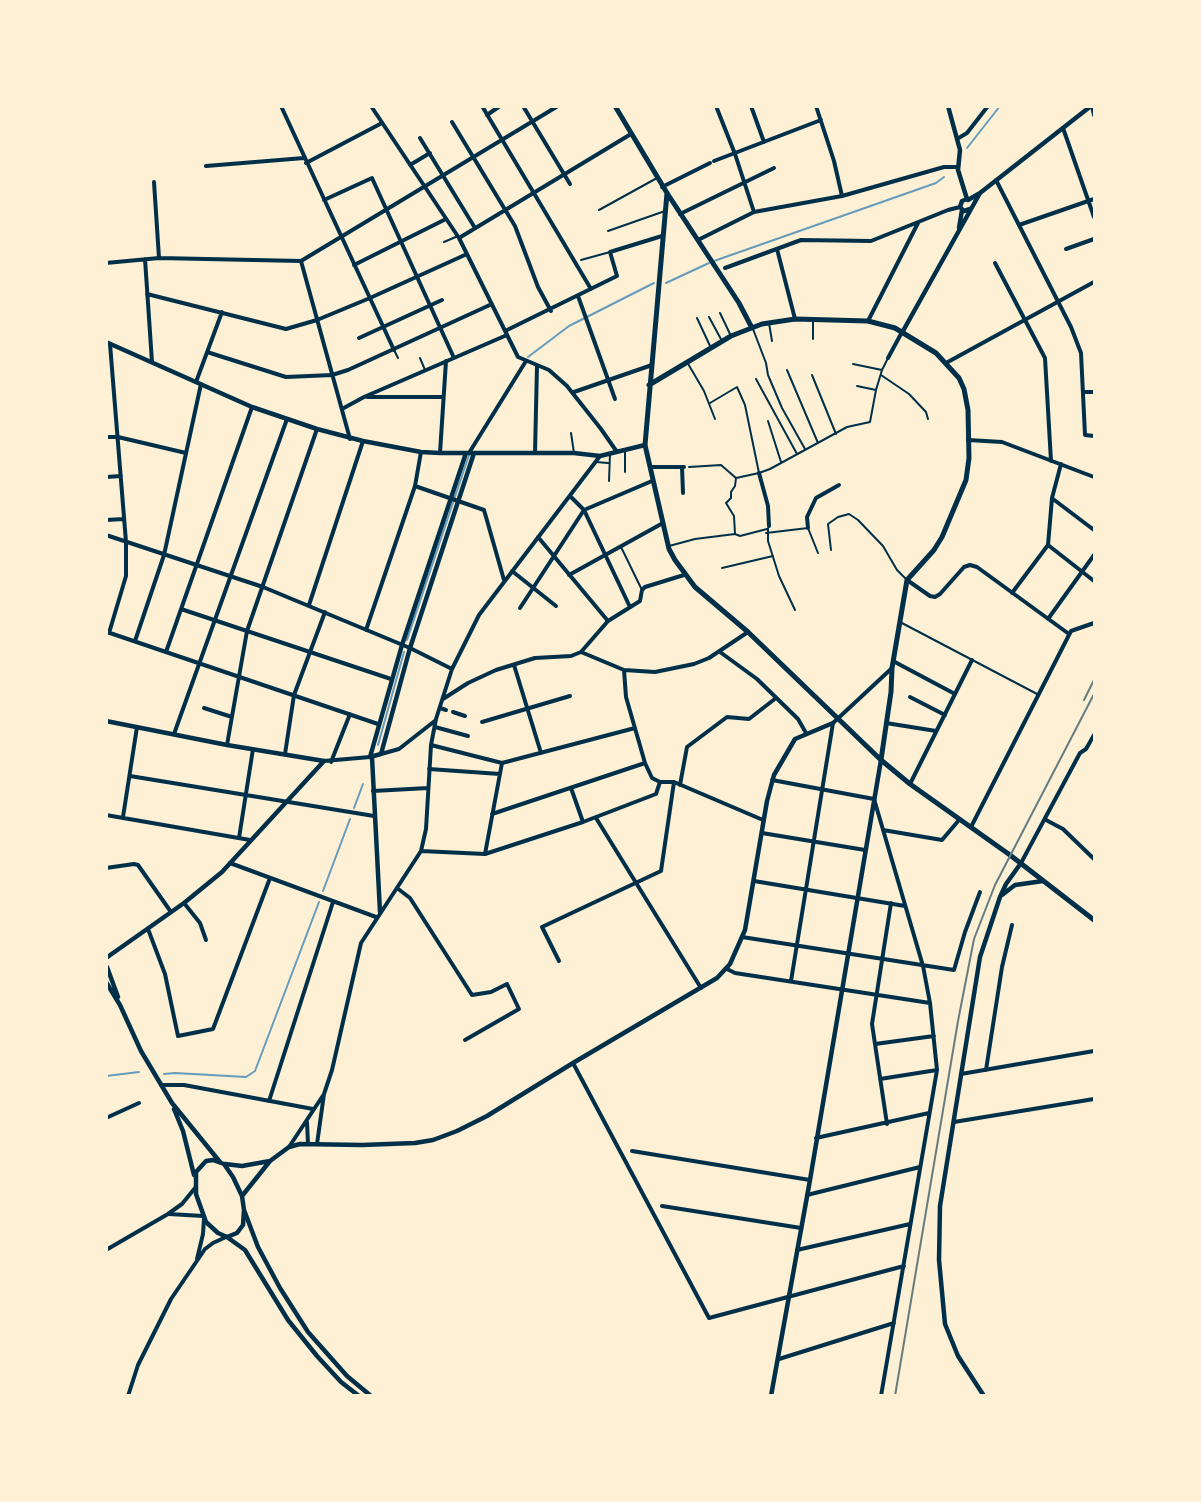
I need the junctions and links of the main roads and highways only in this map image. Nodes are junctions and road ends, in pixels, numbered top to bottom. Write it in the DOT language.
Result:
graph roads {
  1 [pos="615,106"];
  2 [pos="667,193"];
  3 [pos="752,328"];
  4 [pos="650,385"];
  5 [pos="881,760"];
  6 [pos="1095,920"];
  1 -- 2 [label="main road"];
  2 -- 3 [label="main road"];
  2 -- 4 [label="main road"];
  3 -- 4 [label="main road"];
  3 -- 5 [label="main road"];
  4 -- 5 [label="main road"];
  5 -- 6 [label="main road"];
}
